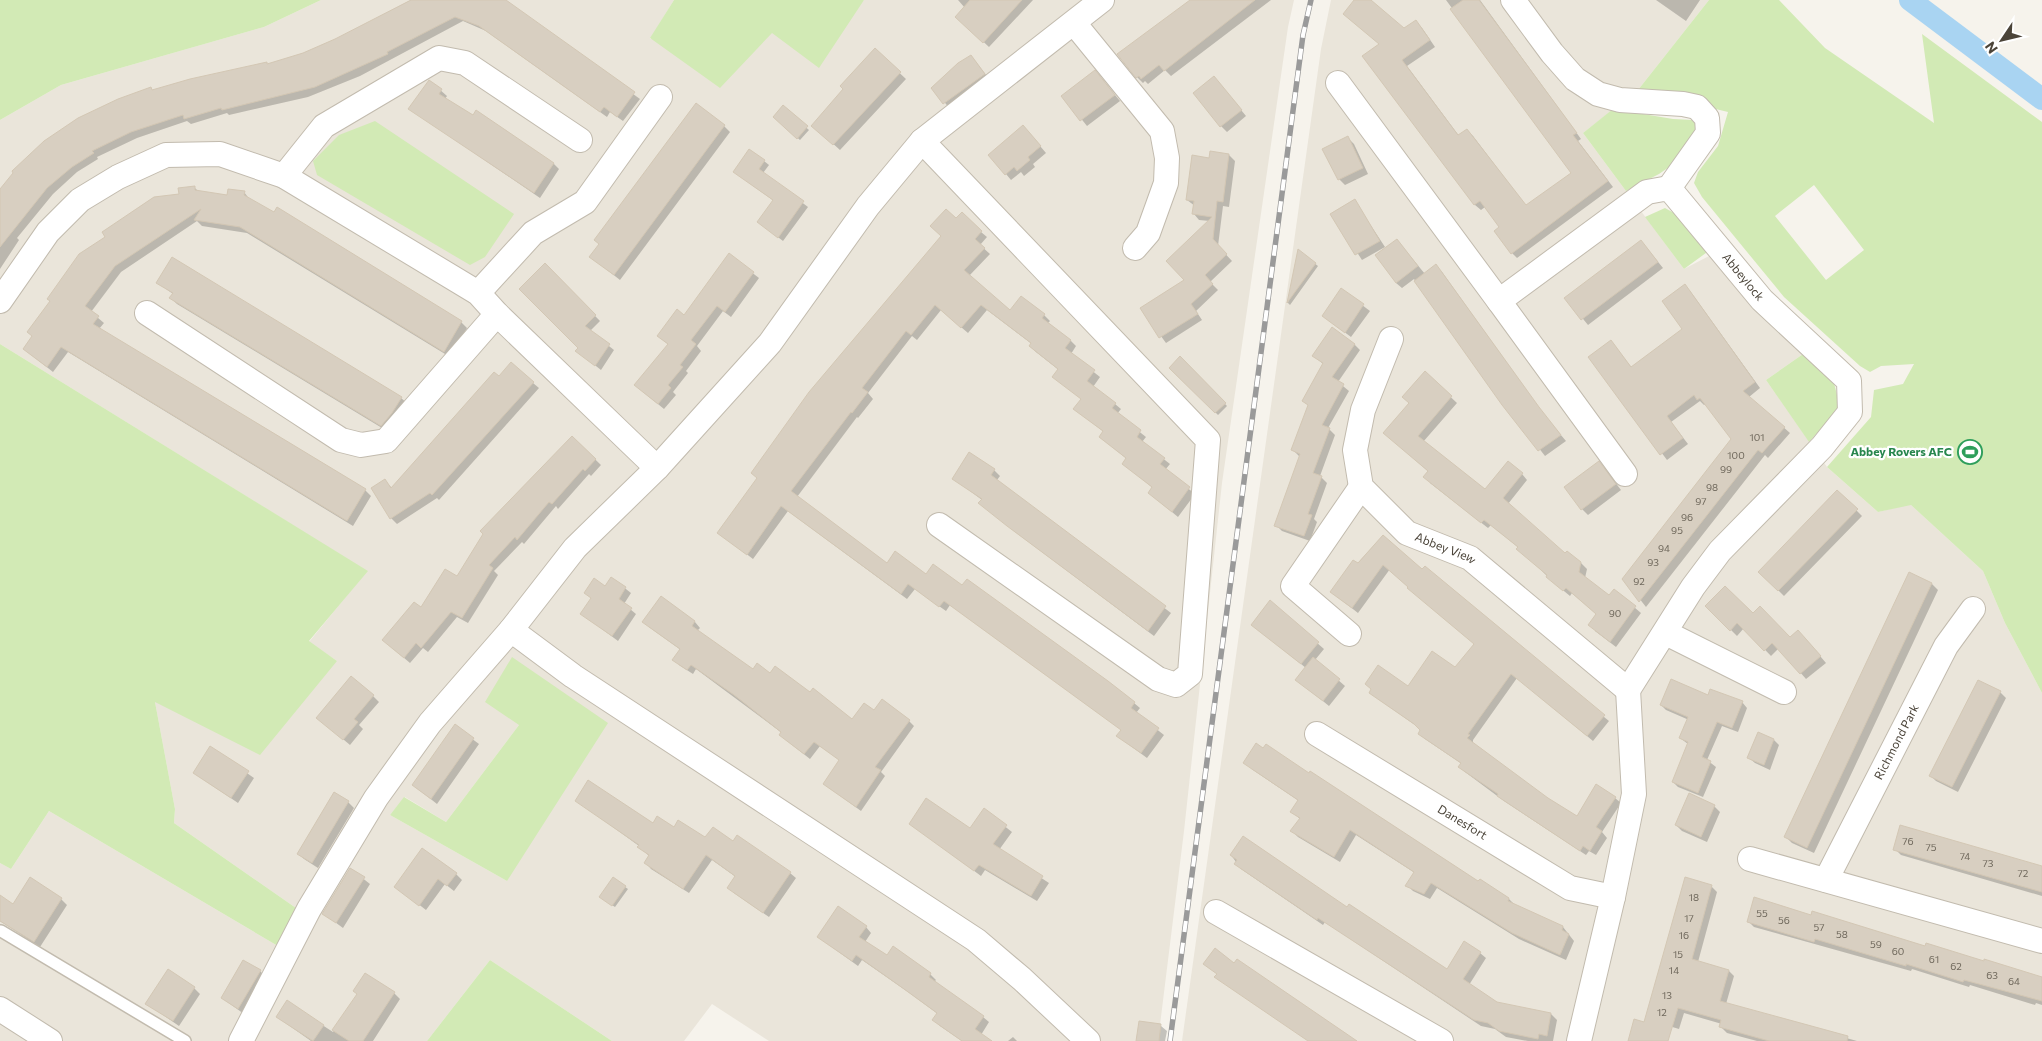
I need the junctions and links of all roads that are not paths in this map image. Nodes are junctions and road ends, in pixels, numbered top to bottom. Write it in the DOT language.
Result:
graph roads {
  1 [pos="1102,0"];
  2 [pos="1513,0"];
  3 [pos="1074,23"];
  4 [pos="1338,83"];
  5 [pos="660,97"];
  6 [pos="580,140"];
  7 [pos="922,141"];
  8 [pos="284,176"];
  9 [pos="1669,188"];
  10 [pos="1135,248"];
  11 [pos="478,293"];
  12 [pos="0,301"];
  13 [pos="1499,301"];
  14 [pos="147,313"];
  15 [pos="497,314"];
  16 [pos="1391,339"];
  17 [pos="657,468"];
  18 [pos="1625,474"];
  19 [pos="1361,487"];
  20 [pos="939,524"];
  21 [pos="1973,609"];
  22 [pos="511,630"];
  23 [pos="1666,633"];
  24 [pos="1349,634"];
  25 [pos="1628,690"];
  26 [pos="1784,692"];
  27 [pos="1317,734"];
  28 [pos="1750,859"];
  29 [pos="1826,880"];
  30 [pos="1612,897"];
  31 [pos="1216,912"];
  32 [pos="1,930"];
  33 [pos="2042,941"];
  34 [pos="0,1009"];
  35 [pos="50,1041"];
  36 [pos="185,1041"];
  37 [pos="241,1041"];
  38 [pos="1088,1041"];
  39 [pos="1441,1041"];
  40 [pos="1579,1041"];
  1 -- 3 [label="street"];
  2 -- 9 [label="street"];
  3 -- 7 [label="street"];
  3 -- 10 [label="street"];
  4 -- 13 [label="street"];
  5 -- 11 [label="street"];
  6 -- 8 [label="street"];
  7 -- 17 [label="street"];
  7 -- 20 [label="street"];
  8 -- 11 [label="street"];
  8 -- 12 [label="street"];
  9 -- 13 [label="street"];
  9 -- 23 [label="street, Abbeylock"];
  11 -- 15 [label="street"];
  13 -- 18 [label="street"];
  14 -- 15 [label="street"];
  15 -- 17 [label="street"];
  16 -- 19 [label="street"];
  17 -- 22 [label="street"];
  19 -- 24 [label="street"];
  19 -- 25 [label="street, Abbey View"];
  21 -- 29 [label="street, Richmond Park"];
  22 -- 37 [label="street"];
  22 -- 38 [label="street"];
  23 -- 25 [label="street, Abbeylock"];
  23 -- 26 [label="street"];
  25 -- 30 [label="street"];
  27 -- 30 [label="street, Danesfort"];
  28 -- 29 [label="street"];
  29 -- 33 [label="street"];
  30 -- 40 [label="street"];
  31 -- 39 [label="street"];
  32 -- 36 [label="lane"];
  34 -- 35 [label="street"];
}
